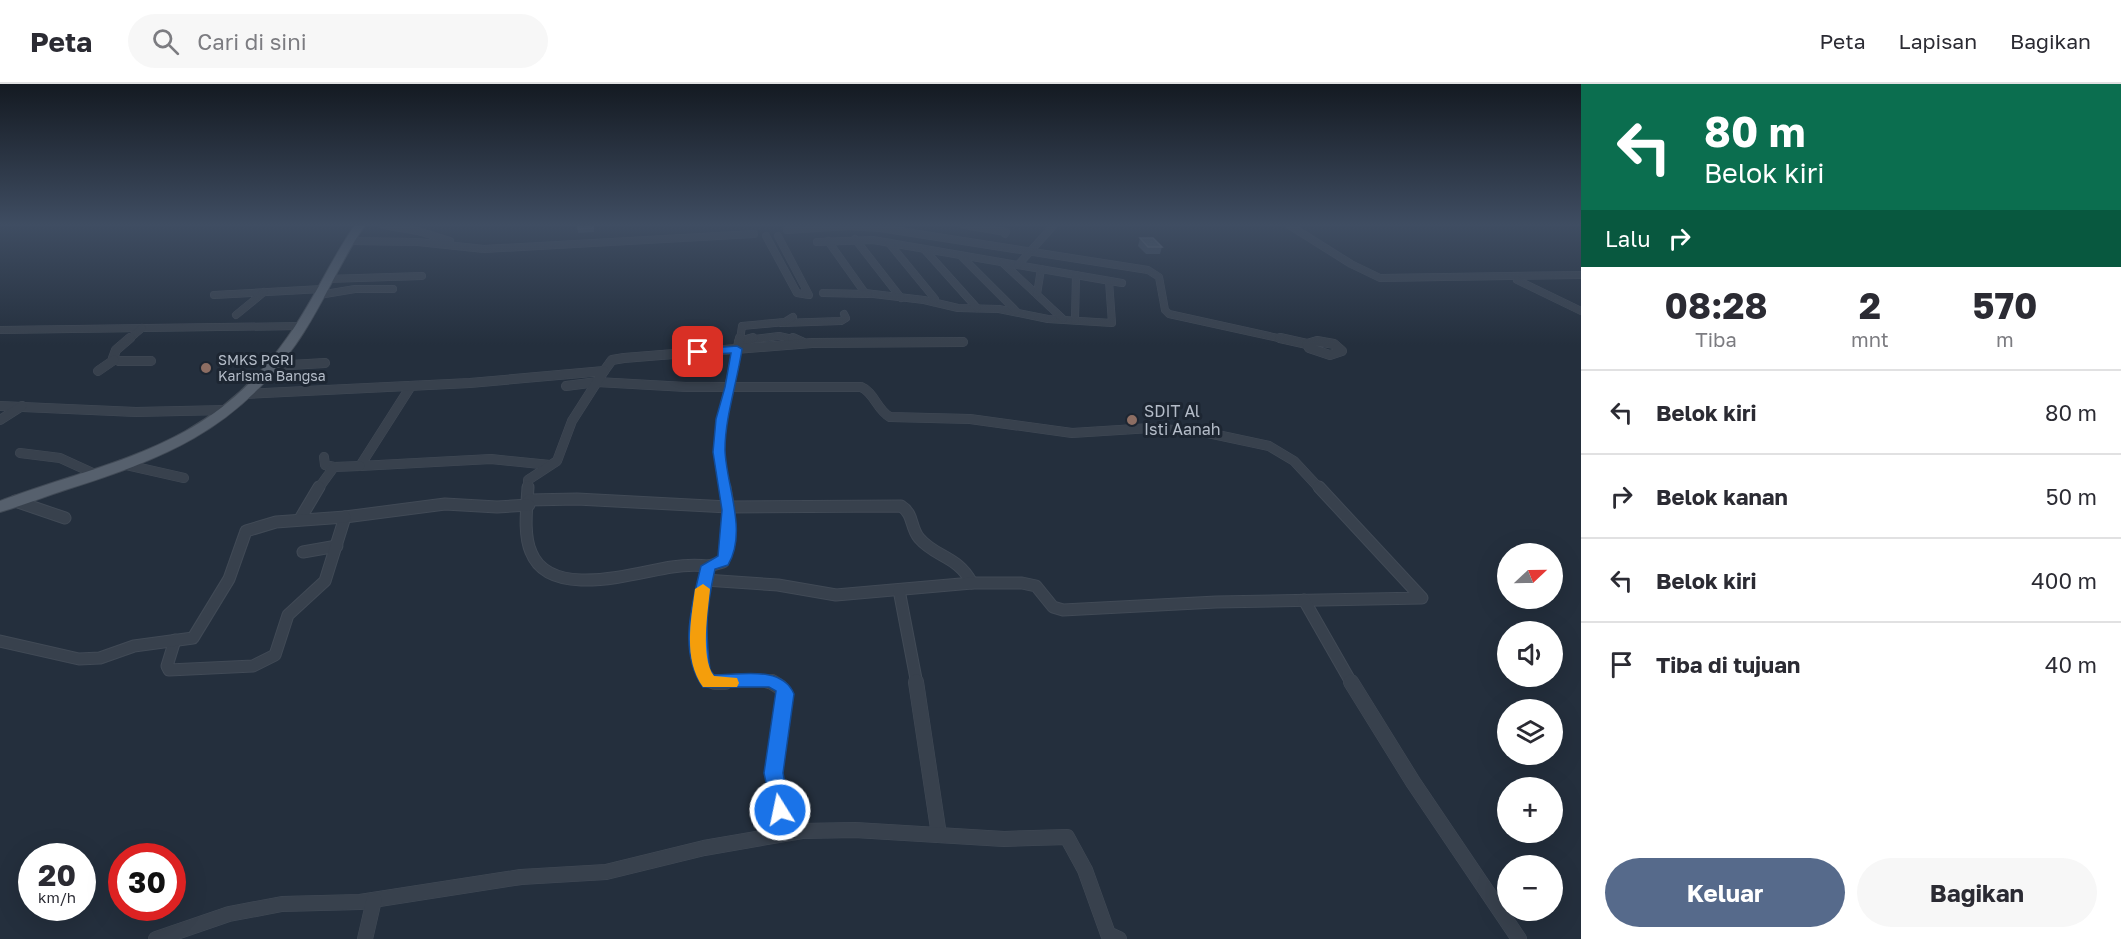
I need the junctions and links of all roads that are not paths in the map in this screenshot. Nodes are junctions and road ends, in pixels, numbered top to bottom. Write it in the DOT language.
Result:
graph roads {
  1 [pos="336,265"];
  2 [pos="781,265"];
  3 [pos="795,265"];
  4 [pos="846,265"];
  5 [pos="875,265"];
  6 [pos="907,265"];
  7 [pos="938,265"];
  8 [pos="970,265"];
  9 [pos="1005,265"];
  10 [pos="1014,265"];
  11 [pos="1119,265"];
  12 [pos="1353,265"];
  13 [pos="1021,266"];
  14 [pos="1041,269"];
  15 [pos="1076,275"];
  16 [pos="1581,275"];
  17 [pos="422,276"];
  18 [pos="1506,276"];
  19 [pos="1109,281"];
  20 [pos="1122,284"];
  21 [pos="323,288"];
  22 [pos="393,289"];
  23 [pos="264,292"];
  24 [pos="823,293"];
  25 [pos="868,294"];
  26 [pos="1037,294"];
  27 [pos="214,295"];
  28 [pos="901,298"];
  29 [pos="933,302"];
  30 [pos="948,307"];
  31 [pos="976,308"];
  32 [pos="1016,311"];
  33 [pos="1581,311"];
  34 [pos="844,314"];
  35 [pos="236,315"];
  36 [pos="944,315"];
  37 [pos="793,317"];
  38 [pos="1063,319"];
  39 [pos="1075,320"];
  40 [pos="779,322"];
  41 [pos="302,326"];
  42 [pos="142,328"];
  43 [pos="0,330"];
  44 [pos="963,342"];
  45 [pos="1307,344"];
  46 [pos="738,345"];
  47 [pos="114,360"];
  48 [pos="151,361"];
  49 [pos="325,363"];
  50 [pos="273,366"];
  51 [pos="98,371"];
  52 [pos="604,371"];
  53 [pos="597,382"];
  54 [pos="411,386"];
  55 [pos="566,386"];
  56 [pos="731,387"];
  57 [pos="245,394"];
  58 [pos="23,405"];
  59 [pos="0,406"];
  60 [pos="226,410"];
  61 [pos="0,420"];
  62 [pos="20,453"];
  63 [pos="324,457"];
  64 [pos="122,464"];
  65 [pos="551,465"];
  66 [pos="360,466"];
  67 [pos="334,467"];
  68 [pos="95,474"];
  69 [pos="184,478"];
  70 [pos="15,501"];
  71 [pos="529,503"];
  72 [pos="0,507"];
  73 [pos="728,507"];
  74 [pos="345,517"];
  75 [pos="65,518"];
  76 [pos="300,519"];
  77 [pos="337,546"];
  78 [pos="303,552"];
  79 [pos="709,566"];
  80 [pos="705,580"];
  81 [pos="972,583"];
  82 [pos="899,590"];
  83 [pos="1304,600"];
  84 [pos="176,640"];
  85 [pos="0,641"];
  86 [pos="787,833"];
  87 [pos="939,836"];
  88 [pos="374,900"];
  89 [pos="156,939"];
  90 [pos="365,939"];
  91 [pos="1119,939"];
  92 [pos="1519,939"];
  1 -- 21 [label="main road"];
  2 -- 3 [label="street"];
  4 -- 25 [label="street"];
  5 -- 28 [label="street"];
  6 -- 29 [label="street"];
  7 -- 31 [label="street"];
  8 -- 32 [label="street"];
  9 -- 26 [label="street"];
  10 -- 13 [label="street"];
  11 -- 45 [label="street"];
  12 -- 18 [label="street"];
  13 -- 14 [label="street"];
  14 -- 15 [label="street"];
  14 -- 26 [label="street"];
  15 -- 19 [label="street"];
  15 -- 39 [label="street"];
  16 -- 18 [label="street"];
  17 -- 21 [label="street"];
  18 -- 33 [label="street"];
  19 -- 20 [label="street"];
  19 -- 39 [label="street"];
  21 -- 22 [label="street"];
  21 -- 23 [label="street"];
  21 -- 41 [label="main road"];
  23 -- 27 [label="street"];
  23 -- 35 [label="street"];
  24 -- 25 [label="street"];
  25 -- 28 [label="street"];
  26 -- 38 [label="street"];
  28 -- 29 [label="street"];
  29 -- 30 [label="street"];
  30 -- 31 [label="street"];
  30 -- 36 [label="street"];
  31 -- 32 [label="street"];
  32 -- 38 [label="street"];
  34 -- 40 [label="street"];
  37 -- 40 [label="street"];
  38 -- 39 [label="street"];
  40 -- 46 [label="street"];
  41 -- 42 [label="street"];
  41 -- 50 [label="main road"];
  42 -- 43 [label="street"];
  42 -- 47 [label="street"];
  44 -- 46 [label="street"];
  46 -- 52 [label="street"];
  46 -- 56 [label="street"];
  47 -- 48 [label="street"];
  47 -- 51 [label="street"];
  49 -- 50 [label="street"];
  50 -- 57 [label="main road"];
  52 -- 53 [label="street"];
  52 -- 54 [label="street"];
  53 -- 55 [label="street"];
  53 -- 56 [label="street"];
  53 -- 65 [label="street"];
  54 -- 57 [label="street"];
  54 -- 66 [label="street"];
  56 -- 73 [label="street"];
  56 -- 83 [label="street"];
  57 -- 60 [label="main road"];
  58 -- 59 [label="street"];
  58 -- 60 [label="street"];
  58 -- 61 [label="street"];
  60 -- 64 [label="main road"];
  62 -- 68 [label="street"];
  63 -- 67 [label="street"];
  64 -- 68 [label="main road"];
  64 -- 69 [label="street"];
  65 -- 66 [label="street"];
  65 -- 71 [label="street"];
  66 -- 67 [label="street"];
  67 -- 76 [label="street"];
  68 -- 70 [label="main road"];
  70 -- 72 [label="main road"];
  70 -- 75 [label="street"];
  71 -- 73 [label="street"];
  71 -- 74 [label="street"];
  71 -- 79 [label="street"];
  73 -- 79 [label="street"];
  73 -- 81 [label="street"];
  74 -- 76 [label="street"];
  74 -- 77 [label="street"];
  76 -- 84 [label="street"];
  77 -- 78 [label="street"];
  77 -- 84 [label="street"];
  79 -- 80 [label="street"];
  80 -- 82 [label="street"];
  80 -- 86 [label="street"];
  81 -- 82 [label="street"];
  81 -- 83 [label="street"];
  82 -- 87 [label="street"];
  83 -- 92 [label="street"];
  84 -- 85 [label="street"];
  86 -- 87 [label="street"];
  86 -- 88 [label="street"];
  87 -- 91 [label="street"];
  88 -- 89 [label="street"];
  88 -- 90 [label="street"];
}
